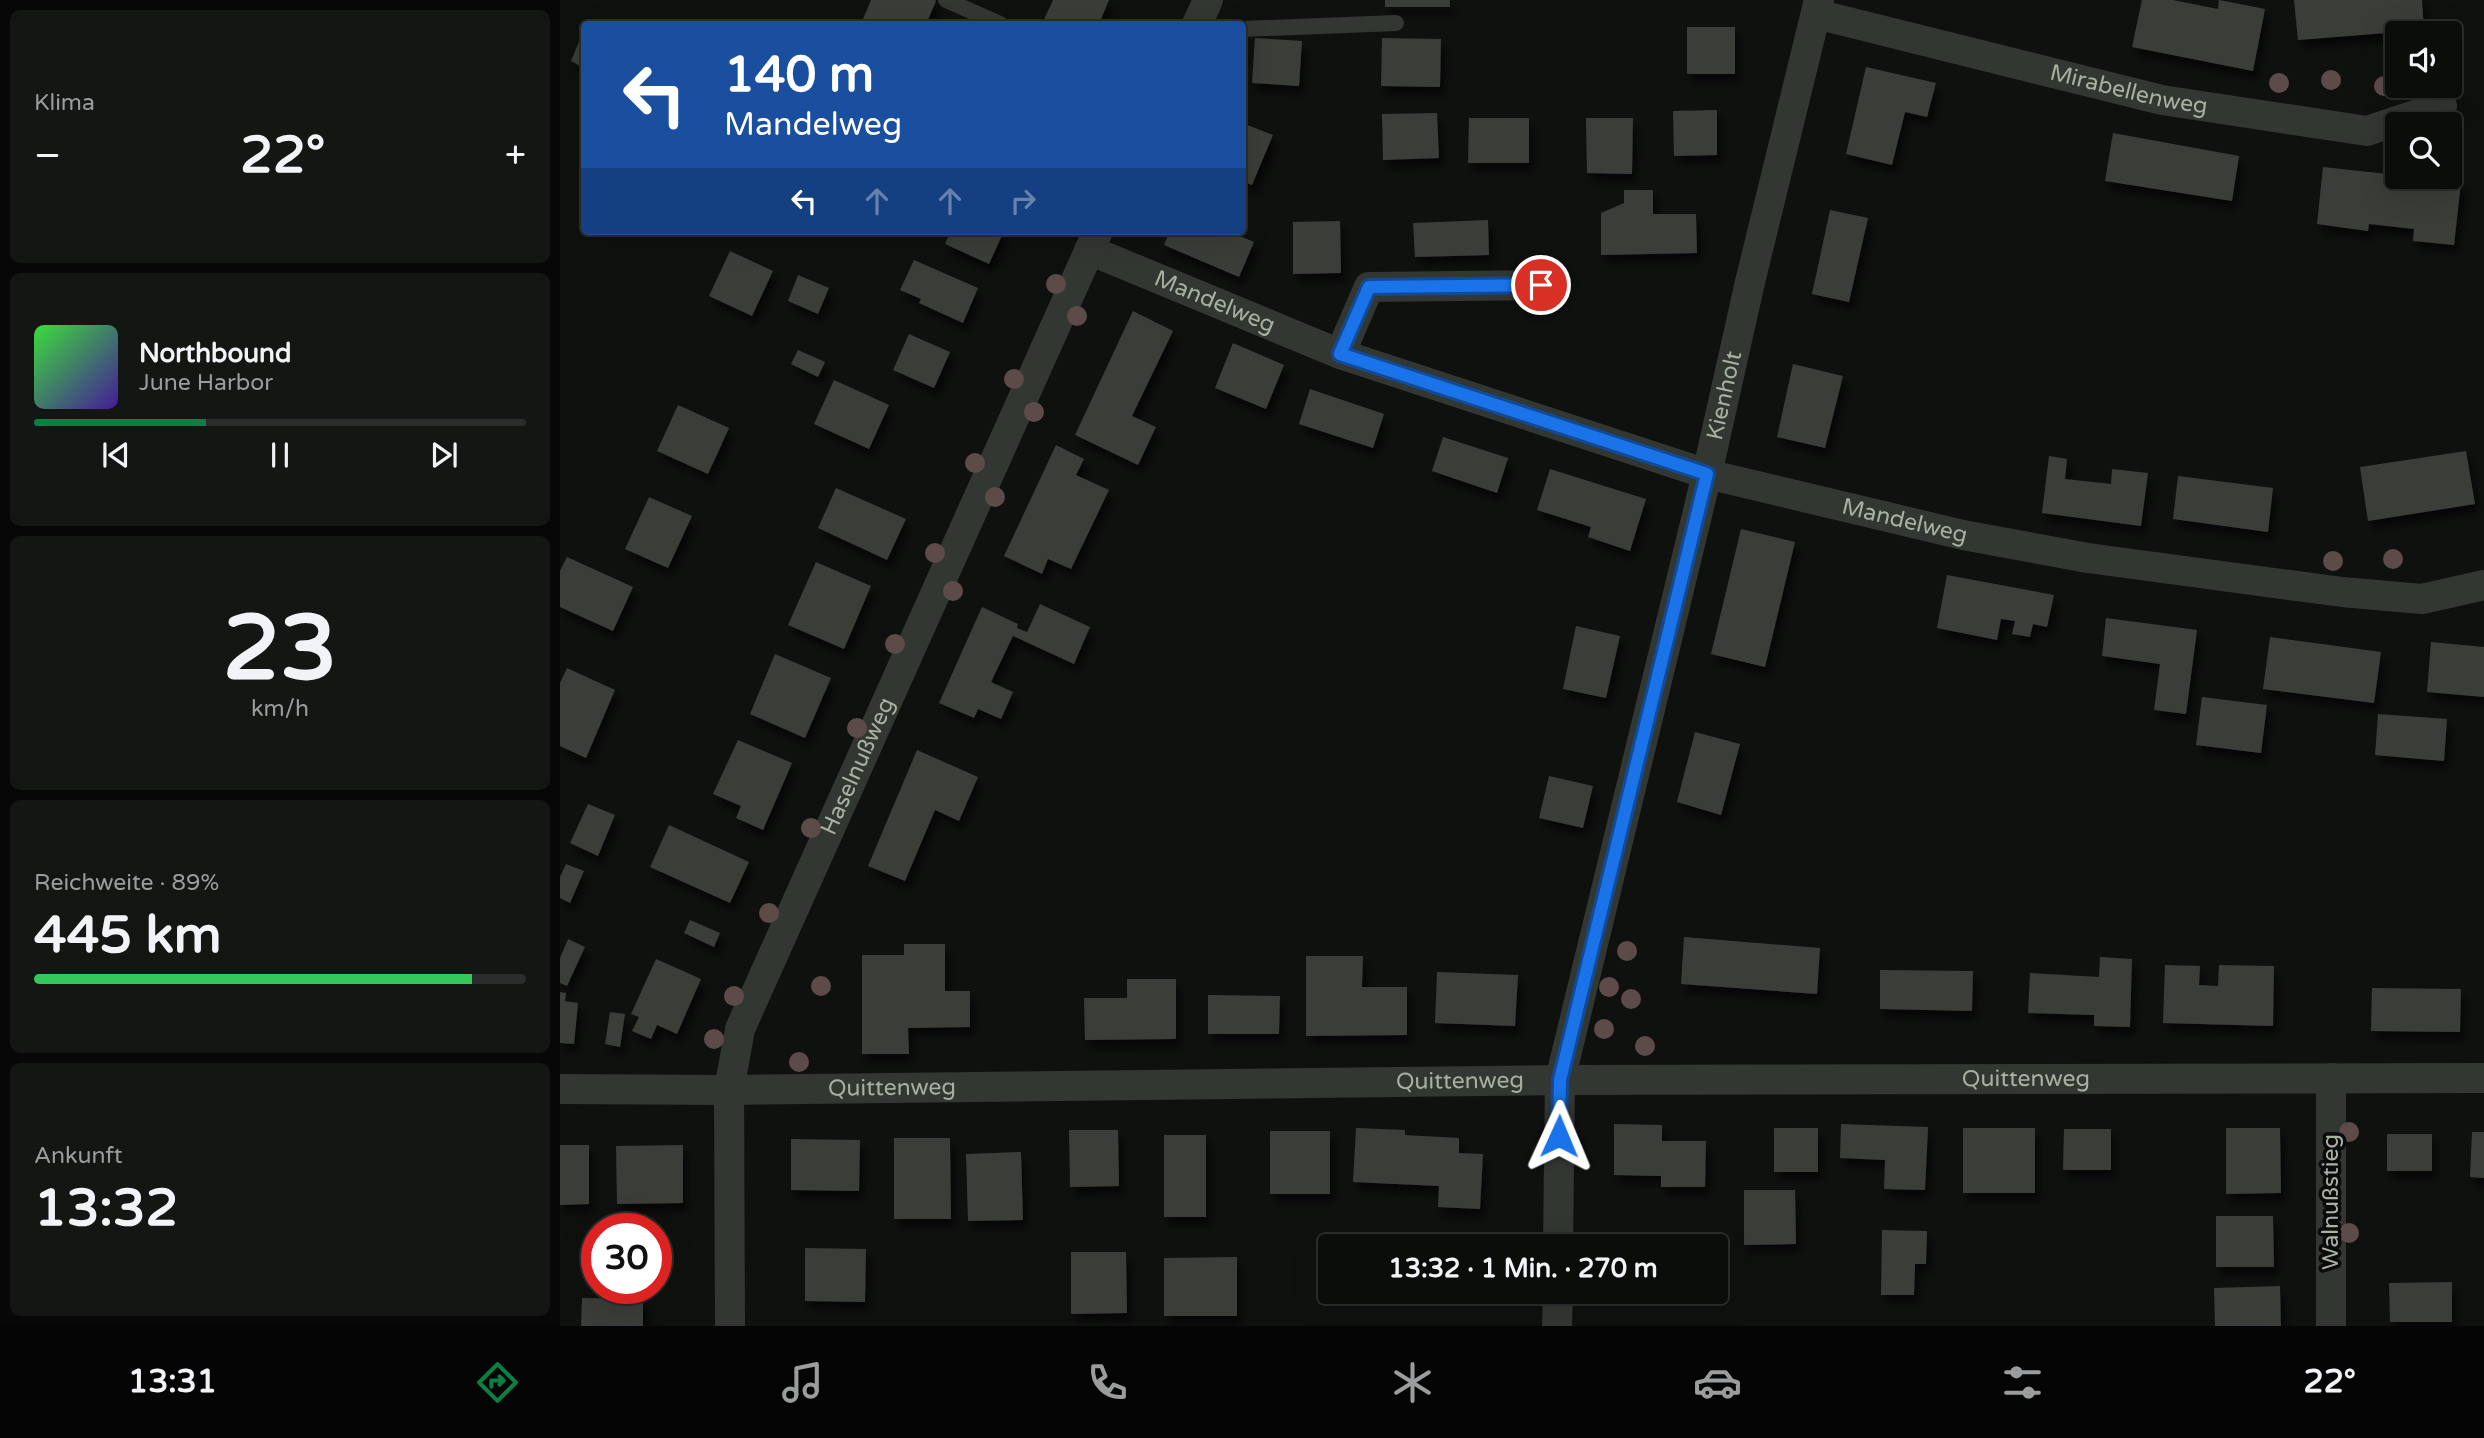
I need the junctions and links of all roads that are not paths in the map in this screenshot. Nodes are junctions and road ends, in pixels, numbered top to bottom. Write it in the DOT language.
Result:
graph roads {
  1 [pos="946,0"];
  2 [pos="1208,0"];
  3 [pos="1817,7"];
  4 [pos="993,21"];
  5 [pos="1199,21"];
  6 [pos="1396,23"];
  7 [pos="1246,29"];
  8 [pos="2442,106"];
  9 [pos="1094,240"];
  10 [pos="1541,285"];
  11 [pos="1340,354"];
  12 [pos="1707,474"];
  13 [pos="2484,585"];
  14 [pos="2331,1078"];
  15 [pos="2484,1078"];
  16 [pos="1560,1080"];
  17 [pos="560,1089"];
  18 [pos="729,1090"];
  19 [pos="1558,1234"];
  20 [pos="1558,1304"];
  21 [pos="730,1326"];
  22 [pos="1558,1326"];
  23 [pos="2331,1326"];
  1 -- 4 [label="lane"];
  2 -- 5 [label="street"];
  3 -- 8 [label="street, Mirabellenweg"];
  3 -- 12 [label="street, Kienholt"];
  6 -- 7 [label="lane"];
  9 -- 11 [label="street, Mandelweg"];
  9 -- 18 [label="street, Haselnußweg"];
  10 -- 11 [label="street"];
  11 -- 12 [label="street, Mandelweg"];
  12 -- 13 [label="street, Mandelweg"];
  12 -- 16 [label="street, Kienholt"];
  14 -- 15 [label="street, Quittenweg"];
  14 -- 16 [label="street, Quittenweg"];
  14 -- 23 [label="street, Walnußstieg"];
  16 -- 18 [label="street, Quittenweg"];
  16 -- 19 [label="street, Kienholt"];
  17 -- 18 [label="street, Quittenweg"];
  18 -- 21 [label="street, Haselnußweg"];
  20 -- 22 [label="street"];
}
